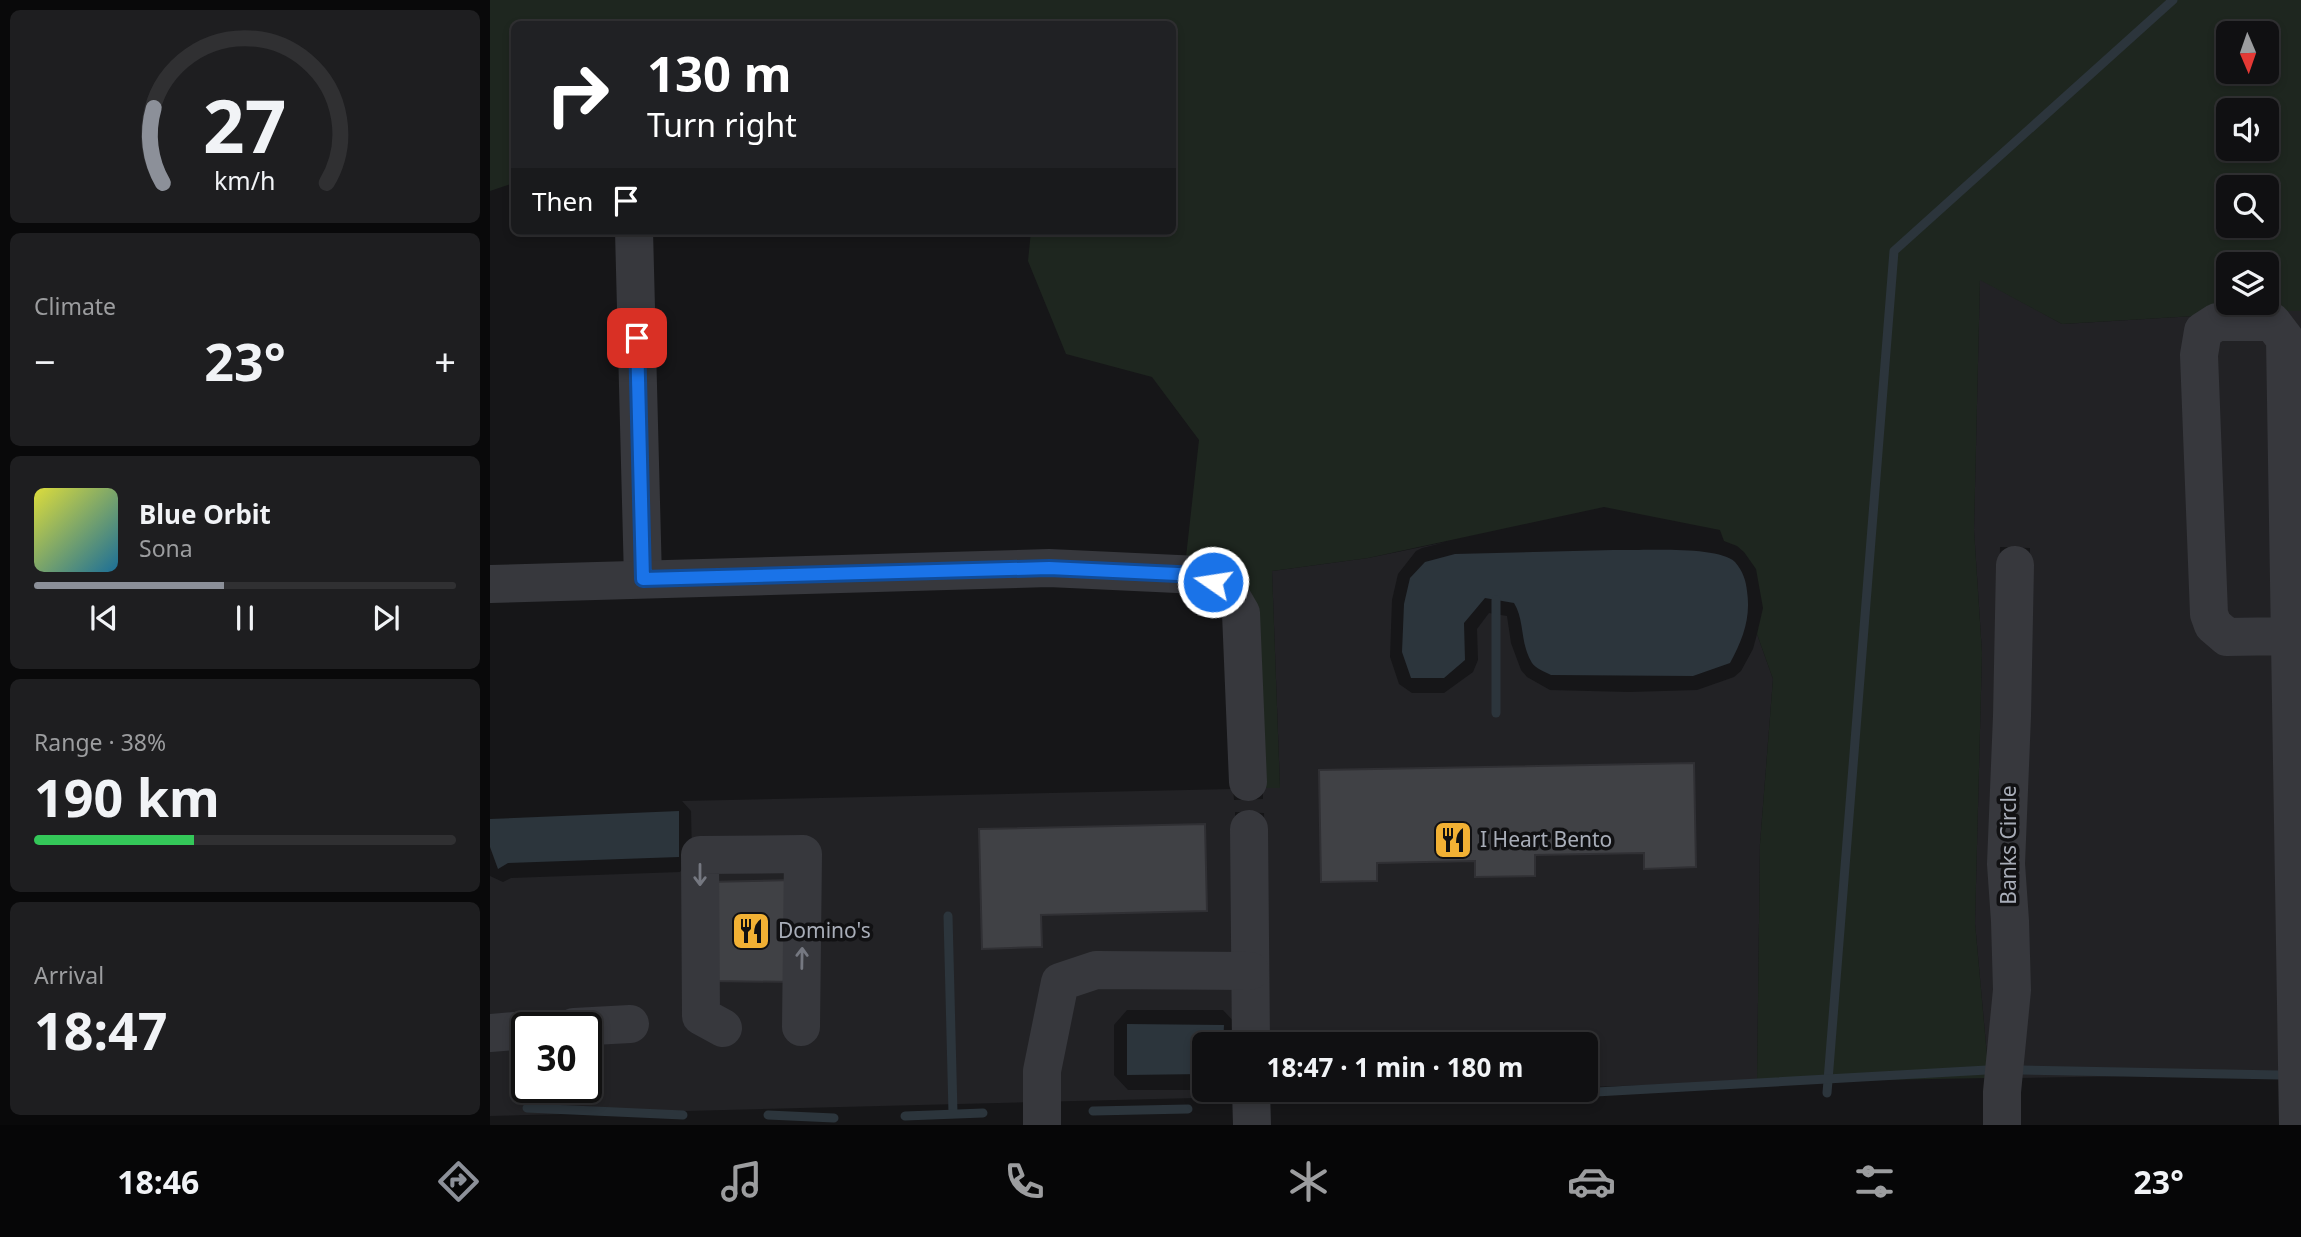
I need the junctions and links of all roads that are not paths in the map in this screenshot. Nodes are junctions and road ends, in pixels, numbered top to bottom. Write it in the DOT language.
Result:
graph roads {
  1 [pos="634,235"];
  2 [pos="2015,565"];
  3 [pos="643,579"];
  4 [pos="490,584"];
  5 [pos="2289,636"];
  6 [pos="1248,782"];
  7 [pos="1249,829"];
  8 [pos="1250,971"];
  9 [pos="630,1024"];
  10 [pos="602,1026"];
  11 [pos="801,1027"];
  12 [pos="723,1028"];
  13 [pos="511,1031"];
  14 [pos="1251,1032"];
  15 [pos="490,1033"];
  16 [pos="1251,1102"];
  17 [pos="1042,1125"];
  18 [pos="1252,1125"];
  19 [pos="2002,1125"];
  20 [pos="2298,1125"];
  1 -- 3 [label="street"];
  2 -- 19 [label="street, Banks Circle"];
  3 -- 4 [label="street"];
  3 -- 6 [label="street"];
  5 -- 5 [label="street"];
  5 -- 20 [label="street"];
  7 -- 8 [label="street"];
  8 -- 14 [label="street"];
  8 -- 17 [label="street"];
  9 -- 10 [label="street"];
  11 -- 12 [label="street, one-way"];
  13 -- 15 [label="street"];
  16 -- 18 [label="street"];
}
